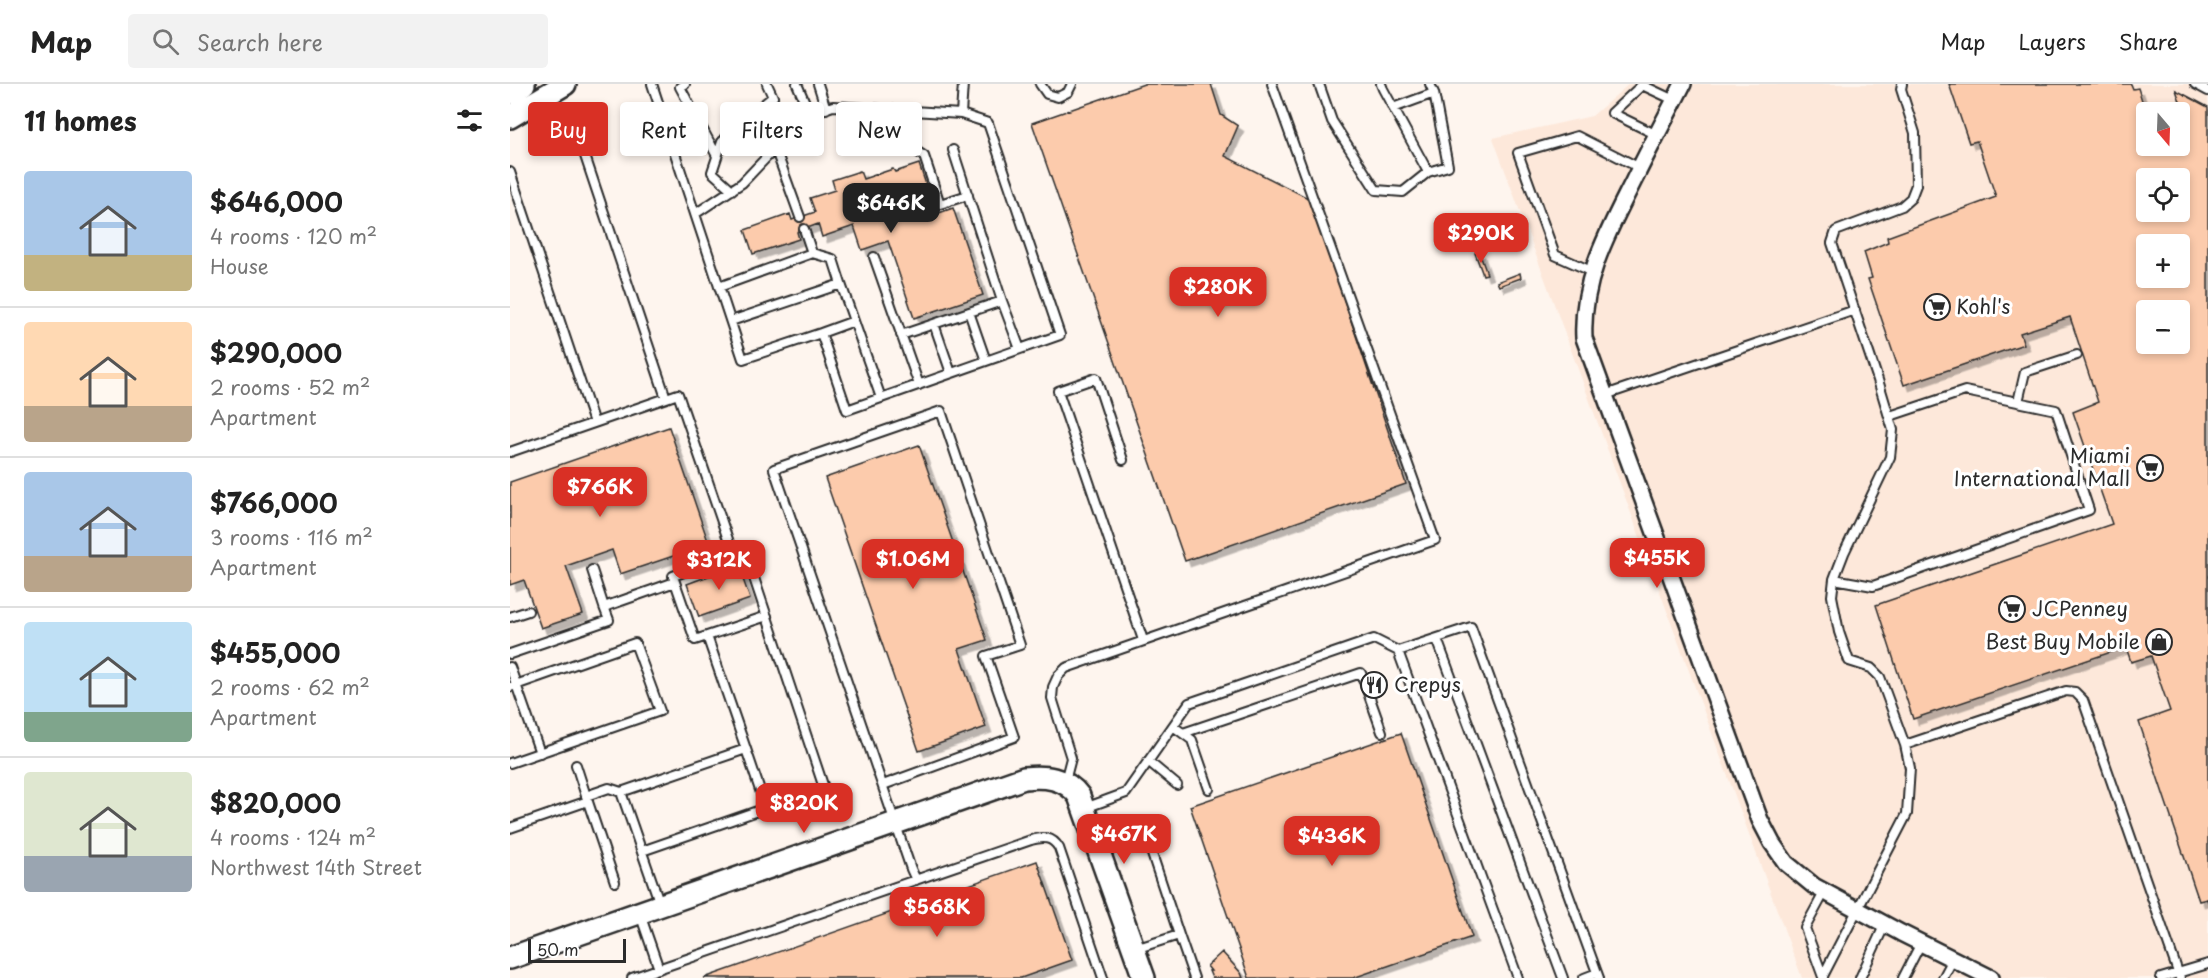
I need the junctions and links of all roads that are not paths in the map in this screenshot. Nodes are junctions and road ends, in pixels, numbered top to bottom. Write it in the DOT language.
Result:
graph roads {
  1 [pos="524,84"];
  2 [pos="565,84"];
  3 [pos="651,84"];
  4 [pos="685,84"];
  5 [pos="767,84"];
  6 [pos="797,84"];
  7 [pos="818,84"];
  8 [pos="963,84"];
  9 [pos="1040,84"];
  10 [pos="1072,84"];
  11 [pos="1272,84"];
  12 [pos="1319,84"];
  13 [pos="1381,84"];
  14 [pos="1430,84"];
  15 [pos="1683,84"];
  16 [pos="1902,84"];
  17 [pos="2194,84"];
  18 [pos="2208,91"];
  19 [pos="510,93"];
  20 [pos="1434,93"];
  21 [pos="1674,100"];
  22 [pos="805,102"];
  23 [pos="836,106"];
  24 [pos="826,108"];
  25 [pos="1393,108"];
  26 [pos="922,112"];
  27 [pos="961,114"];
  28 [pos="510,117"];
  29 [pos="1657,135"];
  30 [pos="953,150"];
  31 [pos="922,155"];
  32 [pos="585,156"];
  33 [pos="717,156"];
  34 [pos="767,156"];
  35 [pos="778,156"];
  36 [pos="1640,168"];
  37 [pos="510,172"];
  38 [pos="1428,172"];
  39 [pos="732,190"];
  40 [pos="968,195"];
  41 [pos="695,214"];
  42 [pos="800,217"];
  43 [pos="804,229"];
  44 [pos="812,253"];
  45 [pos="874,257"];
  46 [pos="1591,271"];
  47 [pos="841,284"];
  48 [pos="719,287"];
  49 [pos="1002,300"];
  50 [pos="1855,310"];
  51 [pos="969,312"];
  52 [pos="730,321"];
  53 [pos="854,321"];
  54 [pos="934,324"];
  55 [pos="821,333"];
  56 [pos="901,335"];
  57 [pos="1020,349"];
  58 [pos="2077,355"];
  59 [pos="987,361"];
  60 [pos="951,373"];
  61 [pos="919,385"];
  62 [pos="1605,395"];
  63 [pos="666,398"];
  64 [pos="881,398"];
  65 [pos="2018,402"];
  66 [pos="1890,416"];
  67 [pos="594,423"];
  68 [pos="510,452"];
  69 [pos="1123,460"];
  70 [pos="733,554"];
  71 [pos="592,570"];
  72 [pos="1834,579"];
  73 [pos="675,582"];
  74 [pos="604,607"];
  75 [pos="528,611"];
  76 [pos="767,616"];
  77 [pos="510,617"];
  78 [pos="707,636"];
  79 [pos="1437,639"];
  80 [pos="1143,640"];
  81 [pos="1398,651"];
  82 [pos="510,654"];
  83 [pos="510,667"];
  84 [pos="513,686"];
  85 [pos="1173,726"];
  86 [pos="1382,732"];
  87 [pos="1183,733"];
  88 [pos="1905,745"];
  89 [pos="746,749"];
  90 [pos="540,753"];
  91 [pos="1148,761"];
  92 [pos="510,764"];
  93 [pos="576,765"];
  94 [pos="1064,782"];
  95 [pos="883,785"];
  96 [pos="1177,785"];
  97 [pos="1209,789"];
  98 [pos="621,792"];
  99 [pos="587,799"];
  100 [pos="766,808"];
  101 [pos="1083,809"];
  102 [pos="896,823"];
  103 [pos="510,828"];
  104 [pos="642,851"];
  105 [pos="1151,851"];
  106 [pos="916,880"];
  107 [pos="615,882"];
  108 [pos="1825,891"];
  109 [pos="661,905"];
  110 [pos="1858,909"];
  111 [pos="640,913"];
  112 [pos="1885,924"];
  113 [pos="1179,935"];
  114 [pos="1920,943"];
  115 [pos="1134,950"];
  116 [pos="510,958"];
  117 [pos="1953,959"];
  118 [pos="2208,964"];
  119 [pos="659,969"];
  120 [pos="2179,975"];
  121 [pos="1598,976"];
  122 [pos="1823,977"];
  123 [pos="1987,977"];
  124 [pos="632,978"];
  125 [pos="1103,978"];
  126 [pos="1144,978"];
  127 [pos="1194,978"];
  128 [pos="1518,978"];
  129 [pos="1563,978"];
  130 [pos="1584,978"];
  131 [pos="1860,978"];
  132 [pos="1903,978"];
  133 [pos="1943,978"];
  134 [pos="2161,978"];
  1 -- 19 [label="street"];
  2 -- 28 [label="street"];
  3 -- 41 [label="lane"];
  4 -- 33 [label="lane"];
  5 -- 33 [label="lane"];
  6 -- 22 [label="lane"];
  7 -- 24 [label="lane"];
  8 -- 27 [label="lane"];
  9 -- 10 [label="lane"];
  11 -- 80 [label="lane"];
  12 -- 38 [label="lane"];
  13 -- 25 [label="lane"];
  14 -- 20 [label="lane"];
  15 -- 21 [label="street"];
  16 -- 50 [label="lane"];
  17 -- 18 [label="lane"];
  20 -- 25 [label="lane"];
  20 -- 38 [label="lane"];
  21 -- 29 [label="street"];
  21 -- 29 [label="lane"];
  23 -- 24 [label="lane"];
  25 -- 38 [label="lane"];
  26 -- 27 [label="lane"];
  27 -- 57 [label="lane"];
  29 -- 36 [label="street"];
  30 -- 40 [label="lane"];
  31 -- 40 [label="lane"];
  32 -- 63 [label="lane"];
  33 -- 39 [label="lane"];
  34 -- 39 [label="lane"];
  35 -- 42 [label="lane"];
  36 -- 46 [label="street"];
  36 -- 46 [label="lane"];
  37 -- 67 [label="lane"];
  39 -- 41 [label="lane"];
  40 -- 49 [label="lane"];
  41 -- 48 [label="lane"];
  43 -- 44 [label="lane"];
  44 -- 47 [label="lane"];
  44 -- 48 [label="lane"];
  45 -- 56 [label="lane"];
  46 -- 62 [label="street"];
  47 -- 52 [label="lane"];
  47 -- 53 [label="lane"];
  48 -- 52 [label="lane"];
  49 -- 51 [label="lane"];
  49 -- 57 [label="lane"];
  50 -- 62 [label="lane"];
  50 -- 66 [label="lane"];
  51 -- 54 [label="lane"];
  51 -- 59 [label="lane"];
  52 -- 55 [label="lane"];
  53 -- 55 [label="lane"];
  53 -- 64 [label="lane"];
  54 -- 56 [label="lane"];
  54 -- 60 [label="lane"];
  55 -- 64 [label="lane"];
  56 -- 61 [label="lane"];
  57 -- 59 [label="lane"];
  58 -- 65 [label="lane"];
  59 -- 60 [label="lane"];
  60 -- 61 [label="lane"];
  61 -- 64 [label="lane"];
  62 -- 108 [label="street"];
  63 -- 67 [label="lane"];
  63 -- 70 [label="lane"];
  65 -- 66 [label="lane"];
  65 -- 72 [label="lane"];
  66 -- 72 [label="lane"];
  67 -- 68 [label="lane"];
  69 -- 80 [label="lane"];
  70 -- 73 [label="lane"];
  70 -- 76 [label="lane"];
  71 -- 74 [label="lane"];
  72 -- 88 [label="lane"];
  73 -- 74 [label="lane"];
  73 -- 78 [label="lane"];
  74 -- 82 [label="lane"];
  75 -- 77 [label="lane"];
  76 -- 78 [label="lane"];
  76 -- 100 [label="lane"];
  78 -- 89 [label="lane"];
  79 -- 81 [label="lane"];
  79 -- 121 [label="lane"];
  79 -- 129 [label="lane"];
  80 -- 94 [label="lane"];
  81 -- 85 [label="lane"];
  81 -- 128 [label="lane"];
  83 -- 84 [label="lane"];
  84 -- 90 [label="lane"];
  84 -- 90 [label="lane"];
  85 -- 87 [label="lane"];
  85 -- 91 [label="lane"];
  86 -- 87 [label="lane"];
  87 -- 97 [label="lane"];
  88 -- 110 [label="lane"];
  88 -- 120 [label="lane"];
  89 -- 98 [label="lane"];
  89 -- 100 [label="lane"];
  90 -- 92 [label="lane"];
  91 -- 96 [label="lane"];
  91 -- 101 [label="lane"];
  93 -- 99 [label="lane"];
  94 -- 101 [label="street"];
  94 -- 102 [label="street"];
  95 -- 95 [label="lane"];
  95 -- 102 [label="lane"];
  98 -- 99 [label="lane"];
  98 -- 104 [label="lane"];
  99 -- 103 [label="lane"];
  99 -- 107 [label="lane"];
  100 -- 104 [label="lane"];
  101 -- 115 [label="street"];
  102 -- 106 [label="lane"];
  102 -- 109 [label="street"];
  104 -- 109 [label="lane"];
  105 -- 113 [label="lane"];
  106 -- 119 [label="lane"];
  106 -- 125 [label="lane"];
  108 -- 110 [label="street"];
  108 -- 122 [label="lane"];
  109 -- 111 [label="street"];
  110 -- 112 [label="street"];
  110 -- 122 [label="lane"];
  111 -- 116 [label="street"];
  111 -- 119 [label="lane"];
  112 -- 114 [label="street"];
  112 -- 131 [label="lane"];
  113 -- 115 [label="lane"];
  113 -- 127 [label="lane"];
  114 -- 117 [label="street"];
  114 -- 132 [label="lane"];
  115 -- 126 [label="street"];
  117 -- 123 [label="street"];
  117 -- 133 [label="lane"];
  118 -- 120 [label="lane"];
  119 -- 124 [label="lane"];
  120 -- 134 [label="lane"];
  121 -- 130 [label="lane"];
}
